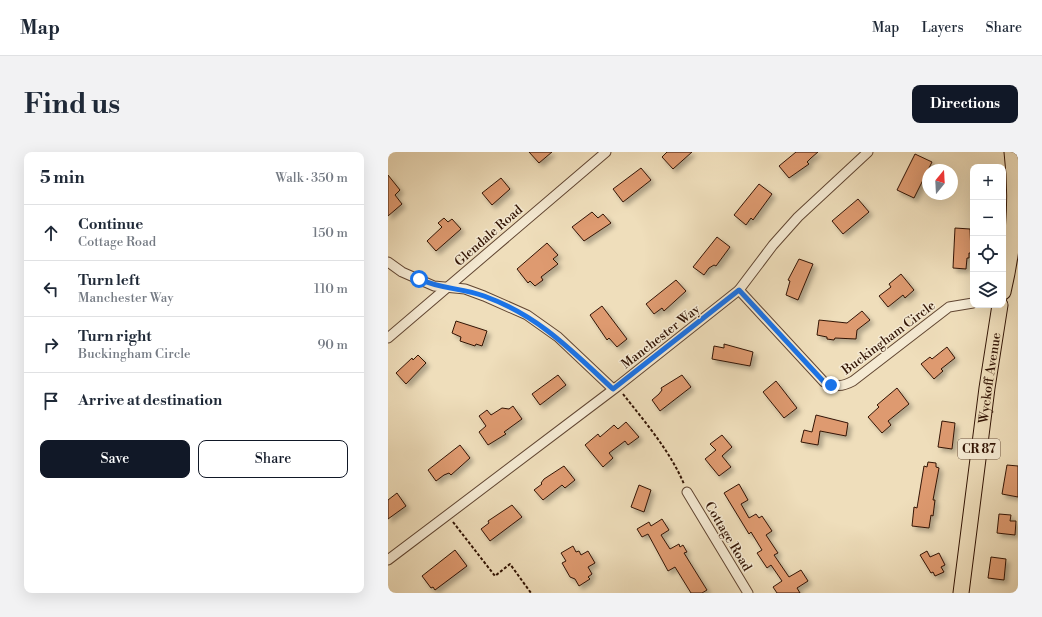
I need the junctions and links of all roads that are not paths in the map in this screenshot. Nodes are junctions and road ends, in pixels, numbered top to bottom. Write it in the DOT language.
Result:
graph roads {
  1 [pos="606,152"];
  2 [pos="868,152"];
  3 [pos="1014,158"];
  4 [pos="388,262"];
  5 [pos="1006,279"];
  6 [pos="447,288"];
  7 [pos="739,290"];
  8 [pos="970,304"];
  9 [pos="1000,308"];
  10 [pos="388,338"];
  11 [pos="616,388"];
  12 [pos="687,492"];
  13 [pos="388,560"];
  14 [pos="748,593"];
  15 [pos="961,593"];
  1 -- 6 [label="street, Glendale Road"];
  2 -- 7 [label="street, Manchester Way"];
  3 -- 5 [label="main road"];
  4 -- 6 [label="street"];
  6 -- 10 [label="street, Glendale Road"];
  6 -- 11 [label="street"];
  7 -- 8 [label="street, Buckingham Circle"];
  7 -- 11 [label="street, Manchester Way"];
  9 -- 15 [label="main road, Wyckoff Avenue / CR 87"];
  11 -- 13 [label="street, Manchester Way"];
  12 -- 14 [label="street, Cottage Road"];
}
